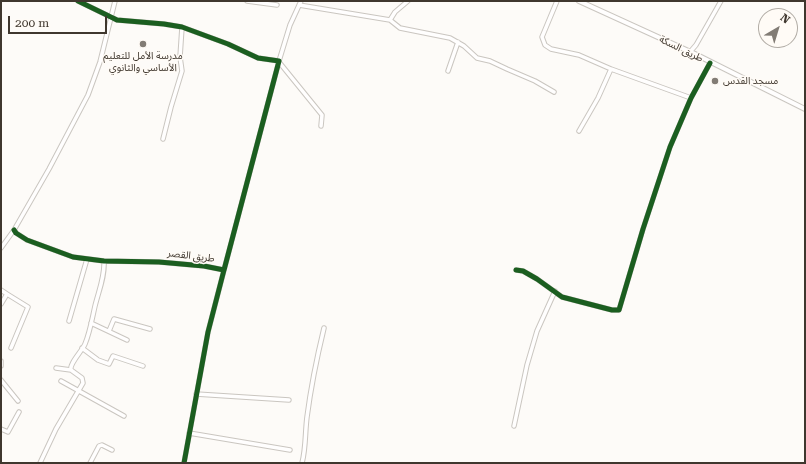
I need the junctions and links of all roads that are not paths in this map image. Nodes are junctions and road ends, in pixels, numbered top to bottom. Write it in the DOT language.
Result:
graph roads {
  1 [pos="78,1"];
  2 [pos="115,1"];
  3 [pos="247,1"];
  4 [pos="301,1"];
  5 [pos="408,1"];
  6 [pos="557,1"];
  7 [pos="579,1"];
  8 [pos="721,1"];
  9 [pos="277,5"];
  10 [pos="299,5"];
  11 [pos="112,18"];
  12 [pos="390,20"];
  13 [pos="182,27"];
  14 [pos="458,42"];
  15 [pos="696,45"];
  16 [pos="690,52"];
  17 [pos="695,54"];
  18 [pos="279,61"];
  19 [pos="710,63"];
  20 [pos="612,69"];
  21 [pos="448,71"];
  22 [pos="554,92"];
  23 [pos="691,98"];
  24 [pos="805,109"];
  25 [pos="321,126"];
  26 [pos="579,131"];
  27 [pos="163,139"];
  28 [pos="14,230"];
  29 [pos="1,248"];
  30 [pos="87,259"];
  31 [pos="104,261"];
  32 [pos="224,270"];
  33 [pos="516,270"];
  34 [pos="1,290"];
  35 [pos="555,291"];
  36 [pos="7,294"];
  37 [pos="1,304"];
  38 [pos="69,321"];
  39 [pos="92,323"];
  40 [pos="324,328"];
  41 [pos="150,329"];
  42 [pos="109,331"];
  43 [pos="127,340"];
  44 [pos="11,348"];
  45 [pos="82,348"];
  46 [pos="1,361"];
  47 [pos="1,366"];
  48 [pos="143,366"];
  49 [pos="56,368"];
  50 [pos="70,370"];
  51 [pos="1,380"];
  52 [pos="61,381"];
  53 [pos="78,391"];
  54 [pos="196,394"];
  55 [pos="289,400"];
  56 [pos="18,401"];
  57 [pos="19,412"];
  58 [pos="124,416"];
  59 [pos="514,426"];
  60 [pos="1,429"];
  61 [pos="189,433"];
  62 [pos="112,450"];
  63 [pos="290,450"];
  64 [pos="40,463"];
  65 [pos="90,463"];
  66 [pos="184,463"];
  67 [pos="302,463"];
  1 -- 11 [label="street"];
  2 -- 11 [label="street"];
  3 -- 9 [label="street"];
  4 -- 10 [label="street"];
  5 -- 12 [label="street"];
  6 -- 20 [label="street"];
  7 -- 16 [label="main road, طريق السكة"];
  8 -- 15 [label="street"];
  10 -- 12 [label="street"];
  10 -- 18 [label="street"];
  11 -- 13 [label="street"];
  11 -- 28 [label="street"];
  12 -- 14 [label="street"];
  13 -- 18 [label="street"];
  13 -- 27 [label="street"];
  14 -- 21 [label="street"];
  14 -- 22 [label="street"];
  15 -- 16 [label="street"];
  15 -- 17 [label="street"];
  16 -- 17 [label="main road, طريق السكة"];
  17 -- 19 [label="main road, طريق السكة"];
  18 -- 25 [label="street"];
  18 -- 32 [label="street"];
  19 -- 23 [label="street"];
  19 -- 24 [label="main road, طريق السكة"];
  20 -- 23 [label="street"];
  20 -- 26 [label="street"];
  23 -- 35 [label="street"];
  28 -- 29 [label="street"];
  28 -- 30 [label="street, طريق القصر"];
  30 -- 31 [label="street, طريق القصر"];
  30 -- 38 [label="street"];
  31 -- 32 [label="street, طريق القصر"];
  31 -- 39 [label="street"];
  32 -- 54 [label="street, طريق القصر"];
  33 -- 35 [label="street"];
  34 -- 36 [label="street"];
  35 -- 59 [label="street"];
  36 -- 37 [label="street"];
  36 -- 44 [label="street"];
  39 -- 42 [label="street"];
  39 -- 45 [label="street"];
  40 -- 67 [label="street"];
  41 -- 42 [label="street"];
  42 -- 43 [label="street"];
  45 -- 48 [label="street"];
  45 -- 50 [label="street"];
  46 -- 47 [label="street"];
  49 -- 50 [label="street"];
  50 -- 53 [label="street"];
  51 -- 56 [label="street"];
  52 -- 53 [label="street"];
  53 -- 58 [label="street"];
  53 -- 64 [label="street"];
  54 -- 55 [label="street"];
  54 -- 61 [label="street, طريق القصر"];
  57 -- 60 [label="street"];
  61 -- 63 [label="street"];
  61 -- 66 [label="street, طريق القصر"];
  62 -- 65 [label="street"];
}
